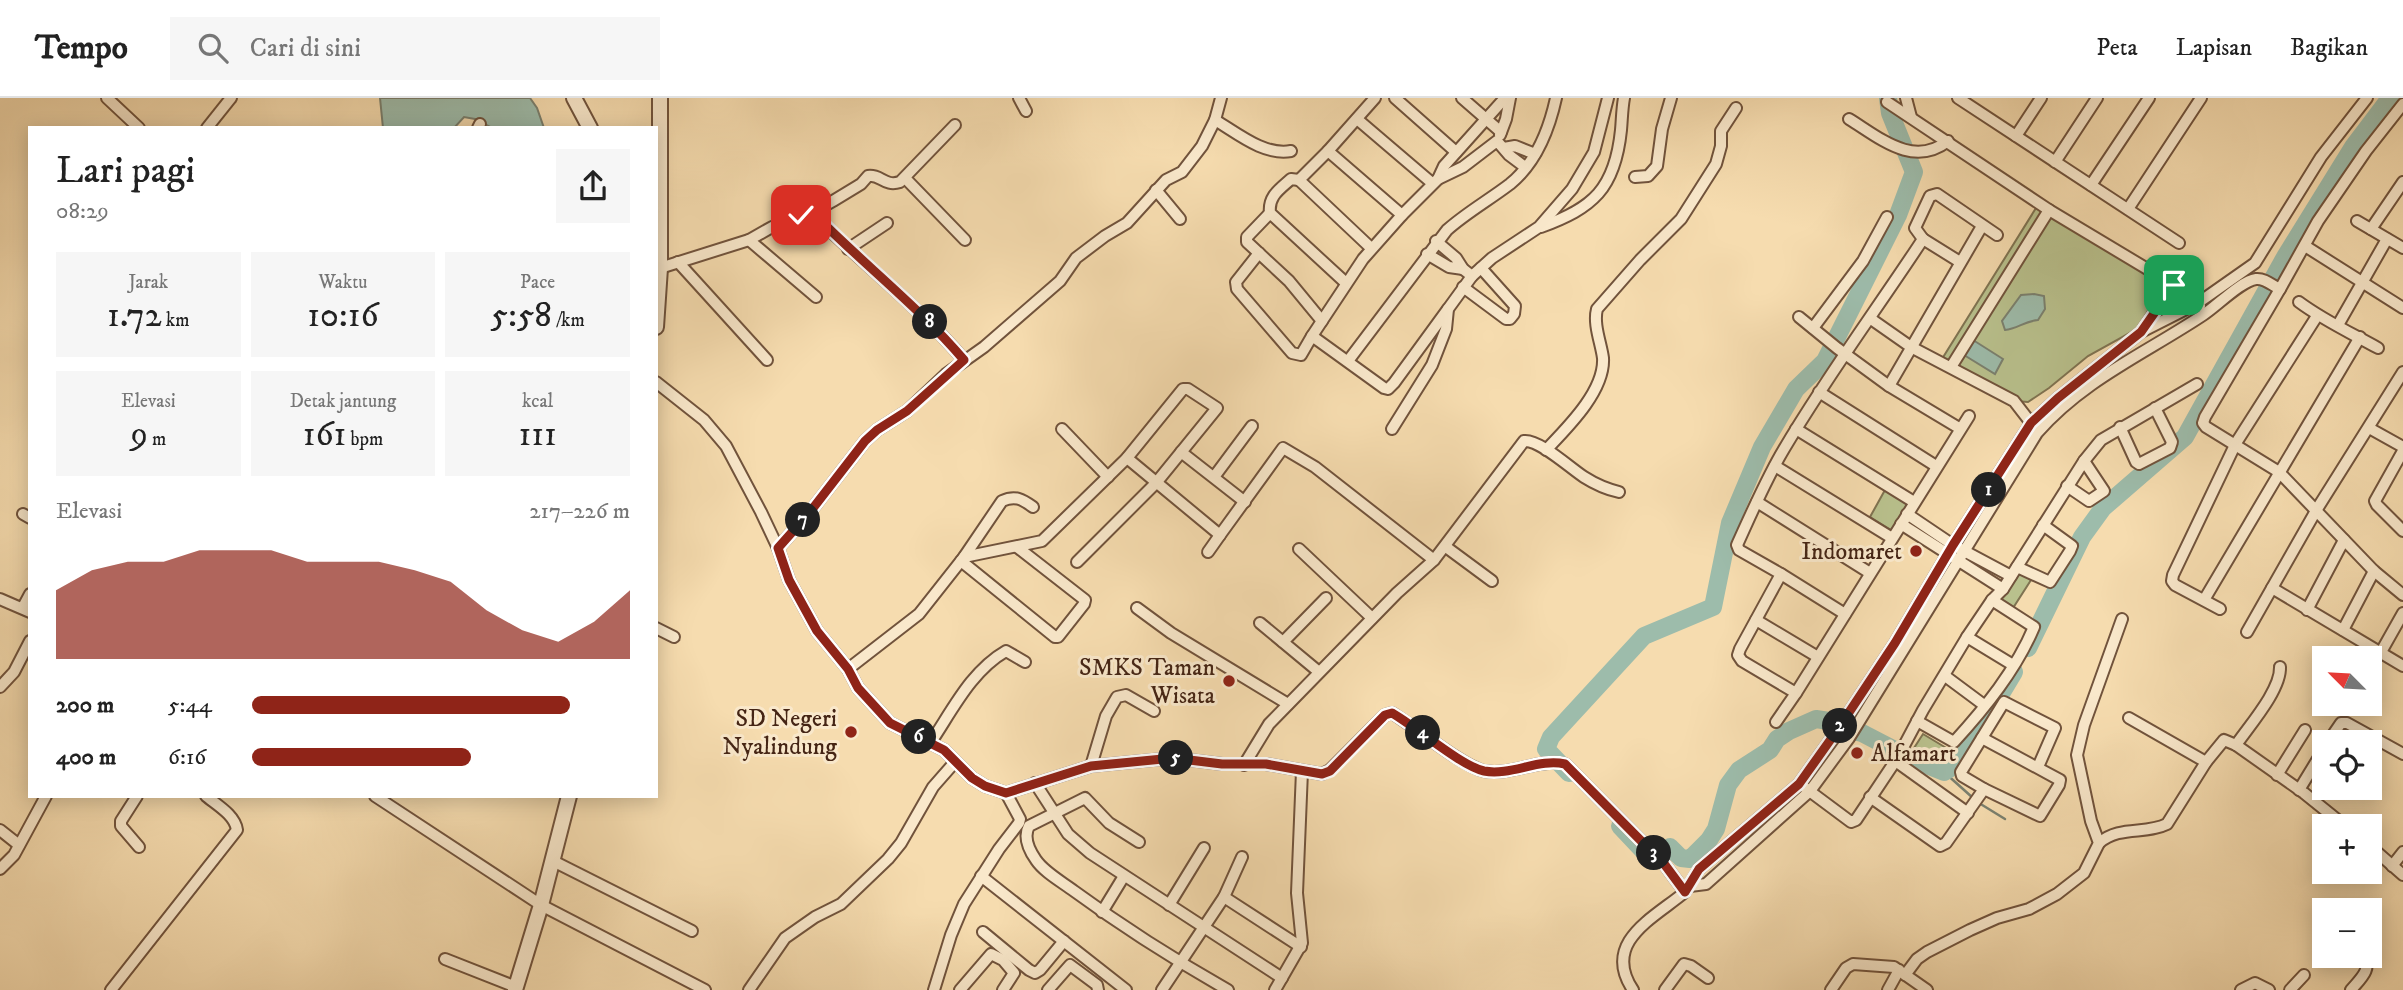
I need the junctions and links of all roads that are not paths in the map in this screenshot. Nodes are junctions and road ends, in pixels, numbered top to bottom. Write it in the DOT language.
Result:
graph roads {
  1 [pos="107,98"];
  2 [pos="230,98"];
  3 [pos="574,98"];
  4 [pos="660,98"];
  5 [pos="1019,98"];
  6 [pos="1221,98"];
  7 [pos="1375,98"];
  8 [pos="1395,98"];
  9 [pos="1462,98"];
  10 [pos="1508,98"];
  11 [pos="1556,98"];
  12 [pos="1608,98"];
  13 [pos="1625,98"];
  14 [pos="1671,98"];
  15 [pos="1906,98"];
  16 [pos="1958,98"];
  17 [pos="1981,98"];
  18 [pos="2041,98"];
  19 [pos="2097,98"];
  20 [pos="2149,98"];
  21 [pos="2201,98"];
  22 [pos="2367,98"];
  23 [pos="1891,104"];
  24 [pos="2403,104"];
  25 [pos="1736,108"];
  26 [pos="1974,109"];
  27 [pos="1026,111"];
  28 [pos="1911,117"];
  29 [pos="2393,118"];
  30 [pos="1357,119"];
  31 [pos="1849,119"];
  32 [pos="1215,120"];
  33 [pos="1488,120"];
  34 [pos="955,125"];
  35 [pos="2403,125"];
  36 [pos="137,126"];
  37 [pos="209,126"];
  38 [pos="589,126"];
  39 [pos="2016,136"];
  40 [pos="1501,140"];
  41 [pos="1948,141"];
  42 [pos="1291,151"];
  43 [pos="1328,151"];
  44 [pos="1456,152"];
  45 [pos="1535,154"];
  46 [pos="2055,162"];
  47 [pos="1525,167"];
  48 [pos="1635,177"];
  49 [pos="905,178"];
  50 [pos="1300,180"];
  51 [pos="1435,181"];
  52 [pos="2403,182"];
  53 [pos="2091,185"];
  54 [pos="1156,190"];
  55 [pos="2128,209"];
  56 [pos="2049,210"];
  57 [pos="812,212"];
  58 [pos="1270,213"];
  59 [pos="1402,215"];
  60 [pos="1888,218"];
  61 [pos="1180,219"];
  62 [pos="2357,221"];
  63 [pos="887,223"];
  64 [pos="1982,226"];
  65 [pos="1539,228"];
  66 [pos="2371,229"];
  67 [pos="1997,235"];
  68 [pos="2387,239"];
  69 [pos="749,240"];
  70 [pos="965,240"];
  71 [pos="1923,240"];
  72 [pos="1436,241"];
  73 [pos="2179,243"];
  74 [pos="2305,246"];
  75 [pos="1371,248"];
  76 [pos="2403,248"];
  77 [pos="848,249"];
  78 [pos="1259,253"];
  79 [pos="1427,254"];
  80 [pos="678,262"];
  81 [pos="1960,262"];
  82 [pos="658,264"];
  83 [pos="1481,268"];
  84 [pos="1467,273"];
  85 [pos="2247,277"];
  86 [pos="2361,281"];
  87 [pos="1346,283"];
  88 [pos="2174,285"];
  89 [pos="1463,287"];
  90 [pos="2279,288"];
  91 [pos="658,290"];
  92 [pos="816,296"];
  93 [pos="2299,302"];
  94 [pos="2198,303"];
  95 [pos="2403,308"];
  96 [pos="1448,309"];
  97 [pos="2205,314"];
  98 [pos="2317,316"];
  99 [pos="1798,317"];
  100 [pos="1871,319"];
  101 [pos="1322,321"];
  102 [pos="2338,325"];
  103 [pos="1813,328"];
  104 [pos="2141,332"];
  105 [pos="1312,336"];
  106 [pos="2360,337"];
  107 [pos="1911,347"];
  108 [pos="1837,348"];
  109 [pos="2378,348"];
  110 [pos="767,360"];
  111 [pos="964,360"];
  112 [pos="1348,361"];
  113 [pos="1951,367"];
  114 [pos="2403,372"];
  115 [pos="658,384"];
  116 [pos="2197,384"];
  117 [pos="1889,386"];
  118 [pos="1818,392"];
  119 [pos="2155,408"];
  120 [pos="1969,416"];
  121 [pos="2031,423"];
  122 [pos="1252,426"];
  123 [pos="2120,427"];
  124 [pos="1959,428"];
  125 [pos="2370,428"];
  126 [pos="1062,429"];
  127 [pos="1392,429"];
  128 [pos="1796,429"];
  129 [pos="2235,443"];
  130 [pos="2403,449"];
  131 [pos="1546,450"];
  132 [pos="1181,452"];
  133 [pos="1127,458"];
  134 [pos="2084,461"];
  135 [pos="1775,466"];
  136 [pos="1936,466"];
  137 [pos="2279,472"];
  138 [pos="1108,477"];
  139 [pos="1214,477"];
  140 [pos="1156,483"];
  141 [pos="2067,486"];
  142 [pos="1619,492"];
  143 [pos="1245,502"];
  144 [pos="1757,502"];
  145 [pos="1914,502"];
  146 [pos="1033,507"];
  147 [pos="2317,509"];
  148 [pos="1904,519"];
  149 [pos="2043,525"];
  150 [pos="2403,531"];
  151 [pos="1220,535"];
  152 [pos="1892,538"];
  153 [pos="2344,540"];
  154 [pos="1017,547"];
  155 [pos="1446,547"];
  156 [pos="778,548"];
  157 [pos="1299,549"];
  158 [pos="1208,552"];
  159 [pos="1956,552"];
  160 [pos="963,559"];
  161 [pos="1434,560"];
  162 [pos="1077,562"];
  163 [pos="2014,571"];
  164 [pos="2374,571"];
  165 [pos="1870,573"];
  166 [pos="1781,574"];
  167 [pos="1492,582"];
  168 [pos="2272,588"];
  169 [pos="2003,589"];
  170 [pos="2403,595"];
  171 [pos="0,598"];
  172 [pos="1326,598"];
  173 [pos="1992,600"];
  174 [pos="2204,600"];
  175 [pos="1136,608"];
  176 [pos="27,609"];
  177 [pos="2220,609"];
  178 [pos="2307,610"];
  179 [pos="2403,613"];
  180 [pos="1845,614"];
  181 [pos="1372,618"];
  182 [pos="2122,619"];
  183 [pos="1756,620"];
  184 [pos="1260,623"];
  185 [pos="658,629"];
  186 [pos="2343,630"];
  187 [pos="2247,632"];
  188 [pos="674,637"];
  189 [pos="1968,637"];
  190 [pos="1283,642"];
  191 [pos="28,645"];
  192 [pos="1900,646"];
  193 [pos="2371,646"];
  194 [pos="2382,650"];
  195 [pos="2382,653"];
  196 [pos="1818,657"];
  197 [pos="1025,662"];
  198 [pos="2012,665"];
  199 [pos="2403,666"];
  200 [pos="2280,667"];
  201 [pos="848,669"];
  202 [pos="1319,672"];
  203 [pos="1945,676"];
  204 [pos="0,687"];
  205 [pos="1796,693"];
  206 [pos="1288,704"];
  207 [pos="1984,705"];
  208 [pos="1154,711"];
  209 [pos="2129,718"];
  210 [pos="1917,721"];
  211 [pos="1776,722"];
  212 [pos="2305,730"];
  213 [pos="2336,730"];
  214 [pos="2360,730"];
  215 [pos="1982,738"];
  216 [pos="931,742"];
  217 [pos="2382,742"];
  218 [pos="2236,745"];
  219 [pos="2403,754"];
  220 [pos="1896,759"];
  221 [pos="955,762"];
  222 [pos="2206,762"];
  223 [pos="1244,765"];
  224 [pos="1091,766"];
  225 [pos="2038,767"];
  226 [pos="2312,769"];
  227 [pos="1302,771"];
  228 [pos="2277,775"];
  229 [pos="1035,783"];
  230 [pos="1799,784"];
  231 [pos="1984,789"];
  232 [pos="2299,790"];
  233 [pos="1810,791"];
  234 [pos="1006,793"];
  235 [pos="1870,797"];
  236 [pos="46,798"];
  237 [pos="136,798"];
  238 [pos="208,798"];
  239 [pos="378,798"];
  240 [pos="569,798"];
  241 [pos="1968,813"];
  242 [pos="2330,814"];
  243 [pos="1055,815"];
  244 [pos="0,830"];
  245 [pos="1139,842"];
  246 [pos="2099,844"];
  247 [pos="19,845"];
  248 [pos="139,847"];
  249 [pos="1204,848"];
  250 [pos="2403,852"];
  251 [pos="1242,857"];
  252 [pos="2382,857"];
  253 [pos="553,861"];
  254 [pos="2392,866"];
  255 [pos="0,869"];
  256 [pos="2403,875"];
  257 [pos="982,876"];
  258 [pos="1124,876"];
  259 [pos="1688,889"];
  260 [pos="1224,897"];
  261 [pos="541,905"];
  262 [pos="1170,905"];
  263 [pos="1102,912"];
  264 [pos="1204,927"];
  265 [pos="692,931"];
  266 [pos="983,932"];
  267 [pos="1064,941"];
  268 [pos="1301,947"];
  269 [pos="445,959"];
  270 [pos="1182,963"];
  271 [pos="2367,968"];
  272 [pos="1902,972"];
  273 [pos="2304,975"];
  274 [pos="1282,978"];
  275 [pos="1708,978"];
  276 [pos="515,988"];
  277 [pos="111,990"];
  278 [pos="705,990"];
  279 [pos="749,990"];
  280 [pos="934,990"];
  281 [pos="960,990"];
  282 [pos="1003,990"];
  283 [pos="1048,990"];
  284 [pos="1098,990"];
  285 [pos="1126,990"];
  286 [pos="1162,990"];
  287 [pos="1228,990"];
  288 [pos="1275,990"];
  289 [pos="1633,990"];
  290 [pos="1665,990"];
  291 [pos="1831,990"];
  292 [pos="1888,990"];
  293 [pos="1927,990"];
  294 [pos="2241,990"];
  295 [pos="2269,990"];
  296 [pos="2290,990"];
  297 [pos="2351,990"];
  1 -- 36 [label="street"];
  2 -- 37 [label="street"];
  3 -- 38 [label="street"];
  4 -- 82 [label="street"];
  5 -- 27 [label="street"];
  6 -- 32 [label="street"];
  7 -- 30 [label="street"];
  8 -- 44 [label="street"];
  9 -- 33 [label="street"];
  10 -- 33 [label="street"];
  10 -- 40 [label="street"];
  11 -- 45 [label="street"];
  12 -- 65 [label="street"];
  13 -- 65 [label="street"];
  14 -- 48 [label="street"];
  15 -- 28 [label="street"];
  16 -- 26 [label="street"];
  17 -- 26 [label="street"];
  18 -- 39 [label="street"];
  19 -- 46 [label="street"];
  20 -- 53 [label="street"];
  21 -- 55 [label="street"];
  22 -- 85 [label="street"];
  23 -- 28 [label="street"];
  24 -- 29 [label="street"];
  25 -- 131 [label="street"];
  26 -- 39 [label="street"];
  28 -- 41 [label="street"];
  29 -- 35 [label="street"];
  29 -- 74 [label="street"];
  30 -- 43 [label="street"];
  30 -- 51 [label="street"];
  31 -- 41 [label="street"];
  32 -- 42 [label="street"];
  32 -- 54 [label="street"];
  33 -- 40 [label="street"];
  33 -- 44 [label="street"];
  34 -- 49 [label="street"];
  39 -- 46 [label="street"];
  40 -- 45 [label="street"];
  40 -- 47 [label="street"];
  40 -- 51 [label="street"];
  41 -- 56 [label="street"];
  43 -- 50 [label="street"];
  43 -- 59 [label="street"];
  44 -- 51 [label="street"];
  45 -- 47 [label="street"];
  46 -- 53 [label="street"];
  47 -- 72 [label="street"];
  49 -- 57 [label="street"];
  49 -- 70 [label="street"];
  50 -- 58 [label="street"];
  50 -- 75 [label="street"];
  51 -- 59 [label="street"];
  52 -- 66 [label="street"];
  53 -- 55 [label="street"];
  54 -- 61 [label="street"];
  54 -- 111 [label="street"];
  55 -- 73 [label="street"];
  56 -- 88 [label="street"];
  56 -- 113 [label="street"];
  57 -- 69 [label="street"];
  57 -- 77 [label="street"];
  58 -- 78 [label="street"];
  58 -- 87 [label="street"];
  59 -- 75 [label="street"];
  60 -- 103 [label="street"];
  62 -- 66 [label="street"];
  63 -- 77 [label="street"];
  64 -- 67 [label="street"];
  64 -- 71 [label="street"];
  64 -- 81 [label="street"];
  65 -- 83 [label="street"];
  66 -- 68 [label="street"];
  68 -- 76 [label="street"];
  68 -- 86 [label="street"];
  69 -- 80 [label="street"];
  69 -- 92 [label="street"];
  71 -- 81 [label="street"];
  71 -- 100 [label="street"];
  72 -- 79 [label="street"];
  72 -- 84 [label="street"];
  74 -- 86 [label="street"];
  74 -- 90 [label="street"];
  75 -- 87 [label="street"];
  77 -- 111 [label="street"];
  78 -- 101 [label="street"];
  78 -- 105 [label="street"];
  79 -- 84 [label="street"];
  79 -- 112 [label="street"];
  80 -- 82 [label="street"];
  80 -- 110 [label="street"];
  81 -- 107 [label="street"];
  82 -- 91 [label="street"];
  83 -- 84 [label="street"];
  83 -- 89 [label="street"];
  84 -- 89 [label="street"];
  85 -- 90 [label="street"];
  85 -- 94 [label="street"];
  85 -- 97 [label="street"];
  86 -- 95 [label="street"];
  86 -- 102 [label="street"];
  87 -- 101 [label="street"];
  88 -- 94 [label="street"];
  88 -- 104 [label="street"];
  89 -- 96 [label="street"];
  90 -- 129 [label="street"];
  93 -- 98 [label="street"];
  94 -- 97 [label="street"];
  94 -- 104 [label="street"];
  96 -- 112 [label="street"];
  96 -- 127 [label="street"];
  97 -- 159 [label="street"];
  98 -- 102 [label="street"];
  98 -- 129 [label="street"];
  99 -- 103 [label="street"];
  100 -- 107 [label="street"];
  100 -- 108 [label="street"];
  101 -- 105 [label="street"];
  102 -- 106 [label="street"];
  103 -- 108 [label="street"];
  104 -- 121 [label="street"];
  105 -- 112 [label="street"];
  106 -- 109 [label="street"];
  106 -- 137 [label="street"];
  107 -- 113 [label="street"];
  107 -- 117 [label="street"];
  108 -- 117 [label="street"];
  108 -- 118 [label="street"];
  111 -- 156 [label="street"];
  113 -- 121 [label="street"];
  114 -- 125 [label="street"];
  115 -- 156 [label="street"];
  116 -- 119 [label="street"];
  117 -- 124 [label="street"];
  118 -- 128 [label="street"];
  118 -- 136 [label="street"];
  119 -- 123 [label="street"];
  119 -- 123 [label="street"];
  120 -- 124 [label="street"];
  121 -- 159 [label="street"];
  122 -- 139 [label="street"];
  123 -- 134 [label="street"];
  124 -- 136 [label="street"];
  125 -- 130 [label="street"];
  125 -- 147 [label="street"];
  126 -- 138 [label="street"];
  128 -- 135 [label="street"];
  128 -- 145 [label="street"];
  129 -- 137 [label="street"];
  129 -- 174 [label="street"];
  130 -- 150 [label="street"];
  131 -- 142 [label="street"];
  131 -- 155 [label="street"];
  132 -- 133 [label="street"];
  132 -- 139 [label="street"];
  132 -- 140 [label="street"];
  133 -- 138 [label="street"];
  133 -- 140 [label="street"];
  134 -- 141 [label="street"];
  134 -- 141 [label="street"];
  135 -- 144 [label="street"];
  135 -- 152 [label="street"];
  136 -- 145 [label="street"];
  137 -- 147 [label="street"];
  137 -- 174 [label="street"];
  138 -- 154 [label="street"];
  139 -- 143 [label="street"];
  140 -- 151 [label="street"];
  140 -- 162 [label="street"];
  141 -- 149 [label="street"];
  143 -- 151 [label="street"];
  143 -- 161 [label="street"];
  144 -- 165 [label="street"];
  144 -- 166 [label="street"];
  145 -- 148 [label="street"];
  146 -- 160 [label="street"];
  147 -- 153 [label="street"];
  147 -- 168 [label="street"];
  148 -- 152 [label="street"];
  148 -- 159 [label="street"];
  149 -- 163 [label="street"];
  149 -- 163 [label="street"];
  151 -- 158 [label="street"];
  152 -- 165 [label="street"];
  153 -- 164 [label="street"];
  153 -- 178 [label="street"];
  154 -- 160 [label="street"];
  154 -- 160 [label="street"];
  155 -- 161 [label="street"];
  155 -- 167 [label="street"];
  156 -- 201 [label="street"];
  157 -- 181 [label="street"];
  159 -- 163 [label="street"];
  159 -- 169 [label="street"];
  159 -- 192 [label="street"];
  160 -- 201 [label="street"];
  161 -- 181 [label="street"];
  163 -- 169 [label="street"];
  164 -- 170 [label="street"];
  164 -- 186 [label="street"];
  165 -- 180 [label="street"];
  166 -- 180 [label="street"];
  166 -- 183 [label="street"];
  168 -- 178 [label="street"];
  168 -- 187 [label="street"];
  169 -- 173 [label="street"];
  171 -- 176 [label="street"];
  172 -- 190 [label="street"];
  173 -- 189 [label="street"];
  173 -- 198 [label="street"];
  174 -- 177 [label="street"];
  175 -- 206 [label="street"];
  178 -- 186 [label="street"];
  179 -- 194 [label="street"];
  180 -- 196 [label="street"];
  181 -- 202 [label="street"];
  182 -- 246 [label="street"];
  183 -- 196 [label="street"];
  183 -- 205 [label="street"];
  184 -- 190 [label="street"];
  185 -- 188 [label="street"];
  186 -- 193 [label="street"];
  189 -- 198 [label="street"];
  189 -- 203 [label="street"];
  190 -- 202 [label="street"];
  191 -- 204 [label="street"];
  192 -- 230 [label="street"];
  192 -- 233 [label="street"];
  195 -- 199 [label="street"];
  196 -- 205 [label="street"];
  197 -- 216 [label="street"];
  198 -- 207 [label="street"];
  200 -- 218 [label="street"];
  201 -- 216 [label="street"];
  202 -- 206 [label="street"];
  203 -- 207 [label="street"];
  203 -- 210 [label="street"];
  205 -- 211 [label="street"];
  206 -- 223 [label="street"];
  207 -- 210 [label="street"];
  208 -- 224 [label="street"];
  209 -- 222 [label="street"];
  210 -- 220 [label="street"];
  212 -- 228 [label="street"];
  213 -- 214 [label="street"];
  215 -- 225 [label="street"];
  215 -- 225 [label="street"];
  215 -- 231 [label="street"];
  216 -- 221 [label="street"];
  217 -- 219 [label="street"];
  218 -- 222 [label="street"];
  218 -- 228 [label="street"];
  220 -- 235 [label="street"];
  220 -- 241 [label="street"];
  221 -- 234 [label="street"];
  221 -- 279 [label="street"];
  222 -- 246 [label="street"];
  223 -- 224 [label="street"];
  223 -- 227 [label="street"];
  224 -- 229 [label="street"];
  225 -- 231 [label="street"];
  226 -- 232 [label="street"];
  227 -- 259 [label="street"];
  227 -- 268 [label="street"];
  228 -- 232 [label="street"];
  229 -- 234 [label="street"];
  229 -- 243 [label="street"];
  230 -- 233 [label="street"];
  230 -- 259 [label="street"];
  231 -- 241 [label="street"];
  232 -- 242 [label="street"];
  233 -- 235 [label="street"];
  233 -- 259 [label="street"];
  234 -- 257 [label="street"];
  235 -- 241 [label="street"];
  236 -- 247 [label="street"];
  237 -- 248 [label="street"];
  238 -- 277 [label="street"];
  239 -- 261 [label="street"];
  240 -- 253 [label="street"];
  243 -- 245 [label="street"];
  243 -- 258 [label="street"];
  243 -- 263 [label="street"];
  244 -- 247 [label="street"];
  246 -- 272 [label="street"];
  247 -- 255 [label="street"];
  249 -- 262 [label="street"];
  250 -- 254 [label="street"];
  251 -- 260 [label="street"];
  252 -- 254 [label="street"];
  253 -- 261 [label="street"];
  253 -- 265 [label="street"];
  254 -- 256 [label="street"];
  257 -- 267 [label="street"];
  257 -- 280 [label="street"];
  258 -- 262 [label="street"];
  258 -- 263 [label="street"];
  259 -- 289 [label="street"];
  260 -- 264 [label="street"];
  260 -- 268 [label="street"];
  261 -- 276 [label="street"];
  261 -- 278 [label="street"];
  262 -- 264 [label="street"];
  263 -- 270 [label="street"];
  264 -- 270 [label="street"];
  264 -- 274 [label="street"];
  266 -- 267 [label="street"];
  267 -- 285 [label="street"];
  268 -- 274 [label="street"];
  269 -- 276 [label="street"];
  270 -- 286 [label="street"];
  270 -- 287 [label="street"];
  271 -- 297 [label="street"];
  272 -- 291 [label="street"];
  272 -- 292 [label="street"];
  272 -- 293 [label="street"];
  273 -- 296 [label="street"];
  274 -- 288 [label="street"];
  275 -- 290 [label="street"];
  281 -- 282 [label="street"];
  283 -- 284 [label="street"];
  294 -- 295 [label="street"];
}
